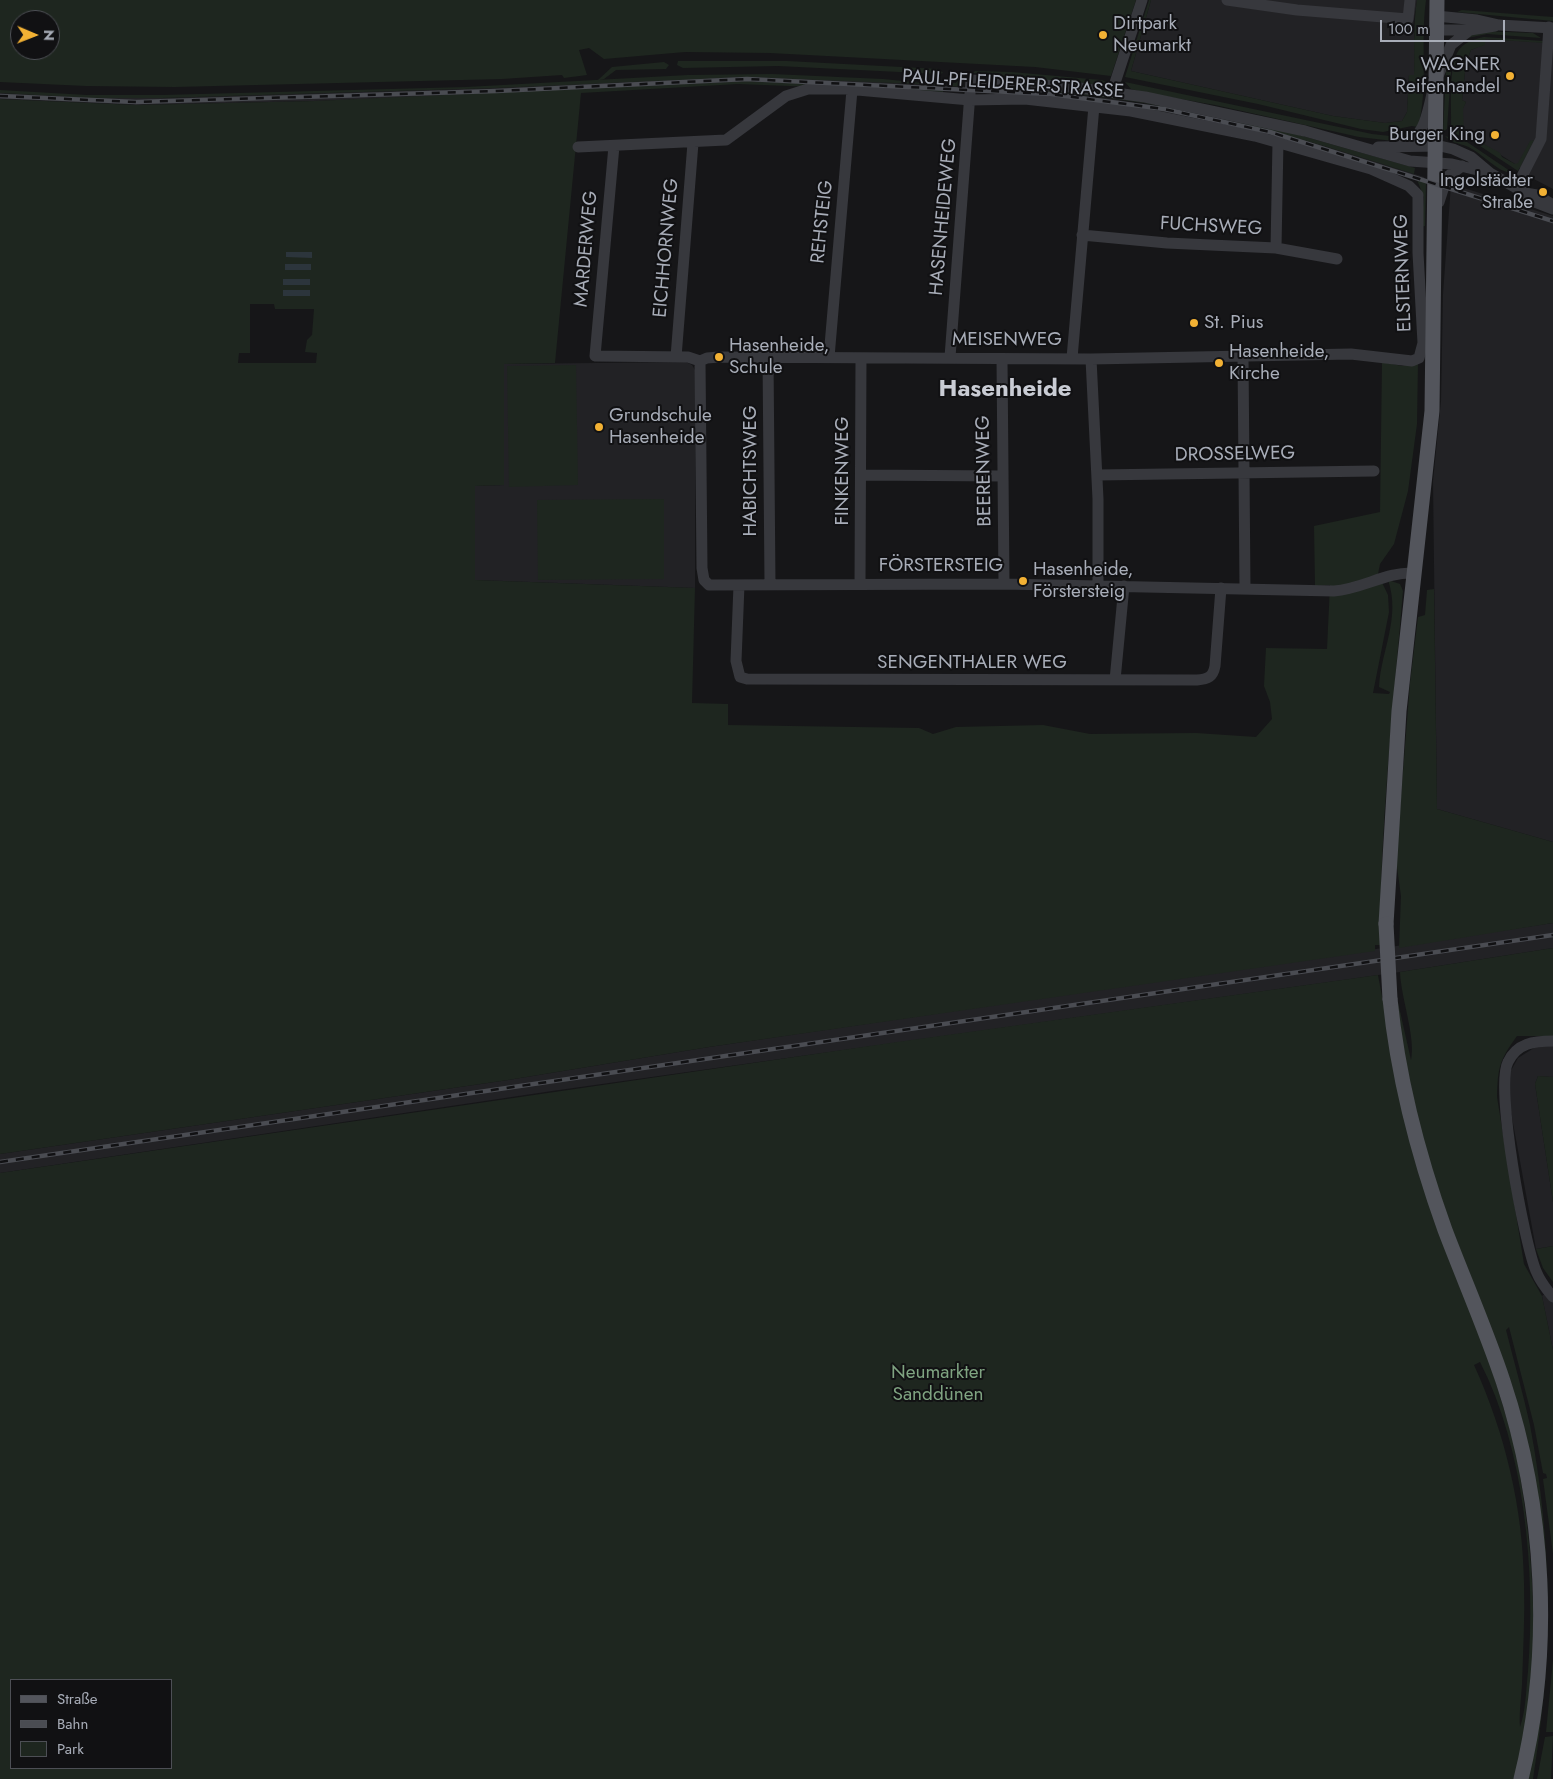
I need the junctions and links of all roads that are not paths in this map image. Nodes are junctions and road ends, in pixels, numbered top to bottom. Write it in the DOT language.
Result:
graph roads {
  1 [pos="1142,0"];
  2 [pos="1227,0"];
  3 [pos="1410,0"];
  4 [pos="1436,0"];
  5 [pos="1436,23"];
  6 [pos="1499,25"];
  7 [pos="1551,28"];
  8 [pos="1470,30"];
  9 [pos="1435,79"];
  10 [pos="852,90"];
  11 [pos="1112,92"];
  12 [pos="1435,95"];
  13 [pos="970,100"];
  14 [pos="1094,106"];
  15 [pos="693,142"];
  16 [pos="1278,142"];
  17 [pos="614,146"];
  18 [pos="1364,146"];
  19 [pos="1399,146"];
  20 [pos="1434,146"];
  21 [pos="578,148"];
  22 [pos="1434,163"];
  23 [pos="1462,166"];
  24 [pos="1490,173"];
  25 [pos="1414,189"];
  26 [pos="1520,191"];
  27 [pos="1553,205"];
  28 [pos="1553,209"];
  29 [pos="1434,228"];
  30 [pos="1082,235"];
  31 [pos="1276,248"];
  32 [pos="1337,259"];
  33 [pos="595,356"];
  34 [pos="676,356"];
  35 [pos="1243,356"];
  36 [pos="768,357"];
  37 [pos="950,357"];
  38 [pos="828,358"];
  39 [pos="861,358"];
  40 [pos="1072,358"];
  41 [pos="1419,358"];
  42 [pos="1002,359"];
  43 [pos="1091,359"];
  44 [pos="700,361"];
  45 [pos="1374,471"];
  46 [pos="1244,472"];
  47 [pos="861,475"];
  48 [pos="1098,475"];
  49 [pos="1003,476"];
  50 [pos="1413,573"];
  51 [pos="770,584"];
  52 [pos="860,584"];
  53 [pos="1004,584"];
  54 [pos="739,585"];
  55 [pos="1098,586"];
  56 [pos="1124,586"];
  57 [pos="1221,588"];
  58 [pos="1245,588"];
  59 [pos="1115,680"];
  60 [pos="1553,1041"];
  61 [pos="1553,1297"];
  62 [pos="1521,1779"];
  1 -- 11 [label="street"];
  2 -- 3 [label="street"];
  4 -- 5 [label="main road"];
  5 -- 6 [label="street"];
  5 -- 8 [label="street"];
  5 -- 9 [label="main road"];
  6 -- 7 [label="street"];
  6 -- 8 [label="street"];
  7 -- 26 [label="street"];
  8 -- 12 [label="street"];
  9 -- 12 [label="main road"];
  9 -- 19 [label="street"];
  10 -- 13 [label="street, PAUL-PFLEIDERER-STRASSE"];
  10 -- 15 [label="street, PAUL-PFLEIDERER-STRASSE"];
  10 -- 38 [label="street, REHSTEIG"];
  11 -- 13 [label="street, HASENHEIDEWEG"];
  11 -- 18 [label="street"];
  12 -- 20 [label="main road"];
  13 -- 14 [label="street, PAUL-PFLEIDERER-STRASSE"];
  13 -- 37 [label="street, HASENHEIDEWEG"];
  14 -- 16 [label="street, PAUL-PFLEIDERER-STRASSE"];
  14 -- 30 [label="street"];
  15 -- 17 [label="street, PAUL-PFLEIDERER-STRASSE"];
  15 -- 34 [label="street, EICHHORNWEG"];
  16 -- 25 [label="street, PAUL-PFLEIDERER-STRASSE"];
  16 -- 31 [label="street"];
  17 -- 21 [label="street, PAUL-PFLEIDERER-STRASSE"];
  17 -- 33 [label="street, MARDERWEG"];
  18 -- 19 [label="street"];
  18 -- 22 [label="street"];
  19 -- 20 [label="street"];
  20 -- 22 [label="main road"];
  20 -- 24 [label="street"];
  22 -- 23 [label="street"];
  22 -- 29 [label="main road"];
  23 -- 24 [label="street"];
  23 -- 29 [label="street"];
  24 -- 26 [label="street"];
  25 -- 41 [label="street, ELSTERNWEG"];
  26 -- 27 [label="street"];
  26 -- 28 [label="street"];
  29 -- 50 [label="main road"];
  30 -- 31 [label="street, FUCHSWEG"];
  30 -- 40 [label="street"];
  31 -- 32 [label="street, FUCHSWEG"];
  33 -- 34 [label="street, MEISENWEG"];
  34 -- 44 [label="street, MEISENWEG"];
  35 -- 41 [label="street, MEISENWEG"];
  35 -- 43 [label="street, MEISENWEG"];
  35 -- 46 [label="street"];
  36 -- 38 [label="street, MEISENWEG"];
  36 -- 44 [label="street, MEISENWEG"];
  36 -- 51 [label="street, HABICHTSWEG"];
  37 -- 39 [label="street, MEISENWEG"];
  37 -- 42 [label="street, MEISENWEG"];
  38 -- 39 [label="street, MEISENWEG"];
  39 -- 47 [label="street, FINKENWEG"];
  40 -- 42 [label="street, MEISENWEG"];
  40 -- 43 [label="street, MEISENWEG"];
  42 -- 49 [label="street, BEERENWEG"];
  43 -- 48 [label="street"];
  44 -- 54 [label="street, FÖRSTERSTEIG"];
  45 -- 46 [label="street, DROSSELWEG"];
  46 -- 48 [label="street, DROSSELWEG"];
  46 -- 58 [label="street"];
  47 -- 49 [label="street"];
  47 -- 52 [label="street, FINKENWEG"];
  48 -- 55 [label="street"];
  49 -- 53 [label="street, BEERENWEG"];
  50 -- 58 [label="street, FÖRSTERSTEIG"];
  50 -- 62 [label="main road, bridge"];
  51 -- 52 [label="street, FÖRSTERSTEIG"];
  51 -- 54 [label="street, FÖRSTERSTEIG"];
  52 -- 53 [label="street, FÖRSTERSTEIG"];
  53 -- 55 [label="street, FÖRSTERSTEIG"];
  54 -- 59 [label="street, SENGENTHALER WEG"];
  55 -- 56 [label="street, FÖRSTERSTEIG"];
  56 -- 57 [label="street, FÖRSTERSTEIG"];
  56 -- 59 [label="street"];
  57 -- 58 [label="street, FÖRSTERSTEIG"];
  57 -- 59 [label="street, SENGENTHALER WEG"];
  60 -- 61 [label="street"];
}
